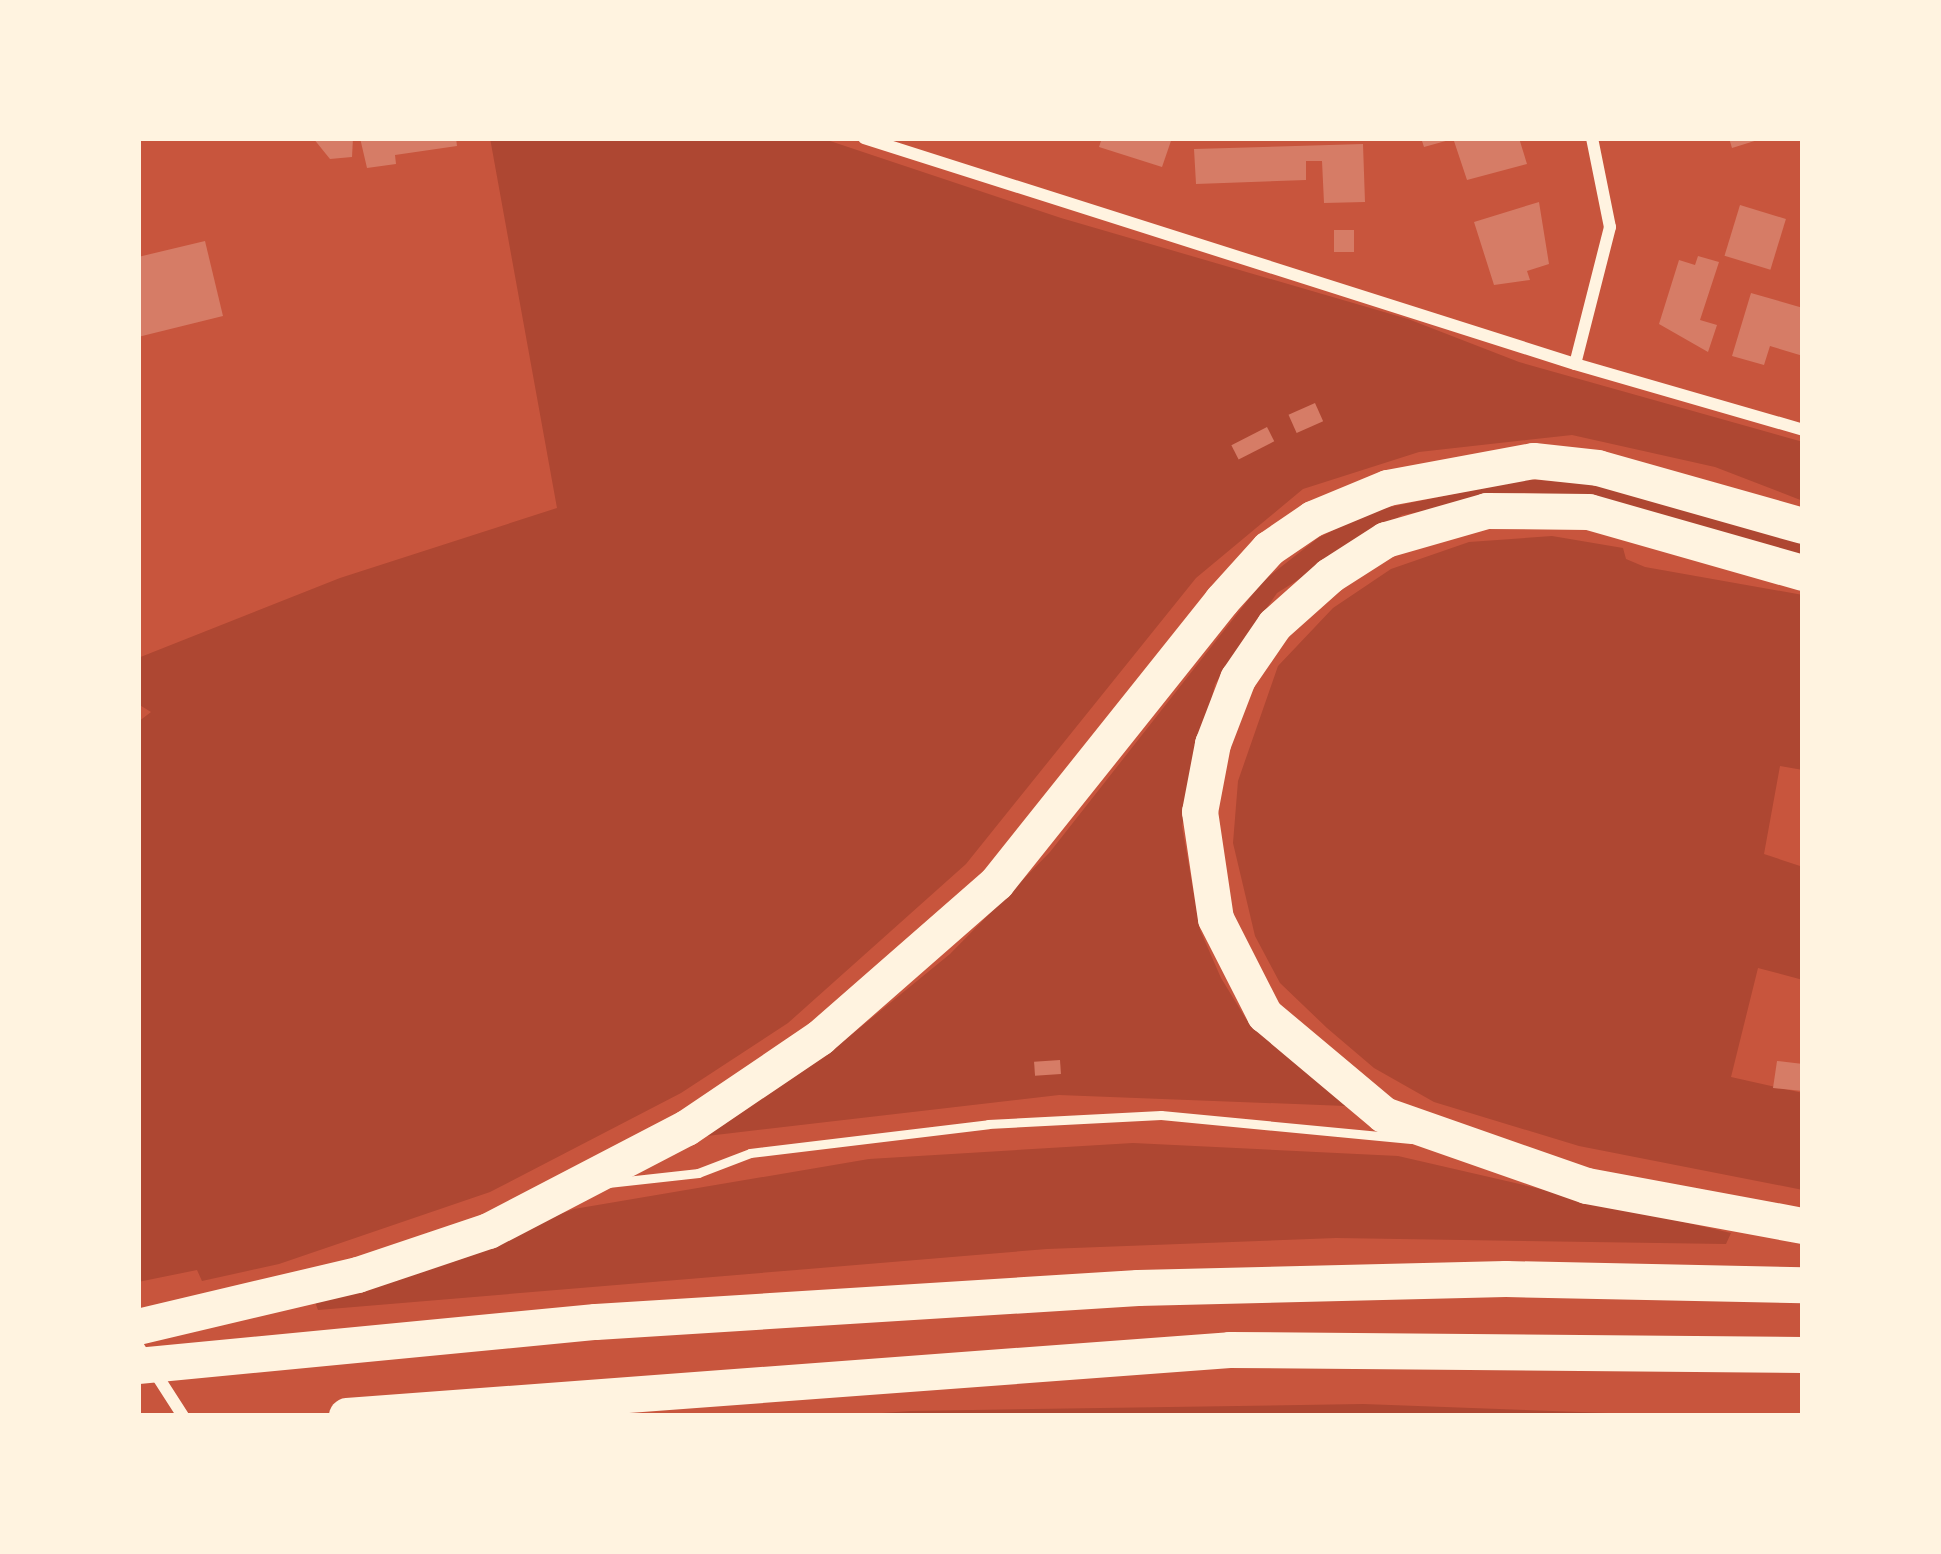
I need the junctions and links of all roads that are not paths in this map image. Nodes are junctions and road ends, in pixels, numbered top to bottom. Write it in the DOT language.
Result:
graph roads {
  1 [pos="864,138"];
  2 [pos="1592,138"];
  3 [pos="1575,364"];
  4 [pos="1803,430"];
  5 [pos="1803,526"];
  6 [pos="1803,573"];
  7 [pos="1435,1137"];
  8 [pos="591,1183"];
  9 [pos="1803,1226"];
  10 [pos="1803,1286"];
  11 [pos="138,1327"];
  12 [pos="138,1346"];
  13 [pos="1803,1355"];
  14 [pos="138,1366"];
  15 [pos="183,1416"];
  16 [pos="347,1416"];
  1 -- 3 [label="street"];
  2 -- 3 [label="street"];
  3 -- 4 [label="street"];
  5 -- 8 [label="highway"];
  6 -- 7 [label="highway"];
  7 -- 8 [label="lane"];
  7 -- 9 [label="highway"];
  8 -- 11 [label="highway"];
  10 -- 14 [label="highway"];
  12 -- 15 [label="street"];
  13 -- 16 [label="highway"];
}
